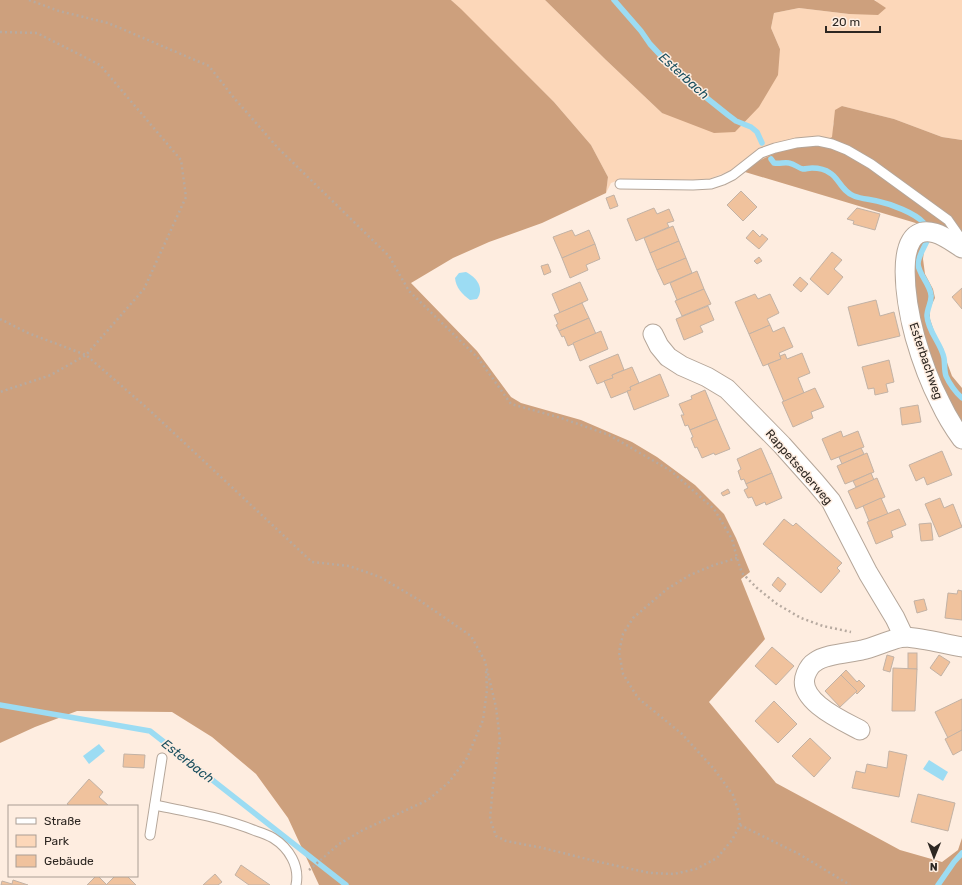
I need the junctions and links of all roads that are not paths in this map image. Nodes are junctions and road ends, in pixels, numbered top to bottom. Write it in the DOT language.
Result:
graph roads {
  1 [pos="620,184"];
  2 [pos="962,240"];
  3 [pos="962,248"];
  4 [pos="653,334"];
  5 [pos="962,439"];
  6 [pos="904,637"];
  7 [pos="962,647"];
  8 [pos="860,730"];
  9 [pos="162,758"];
  10 [pos="155,805"];
  11 [pos="150,835"];
  12 [pos="297,882"];
  1 -- 2 [label="lane"];
  3 -- 5 [label="street, Esterbachweg"];
  4 -- 6 [label="street, Rappetsederweg"];
  6 -- 7 [label="street"];
  6 -- 8 [label="street"];
  9 -- 10 [label="lane"];
  10 -- 11 [label="lane"];
  10 -- 12 [label="lane"];
}
